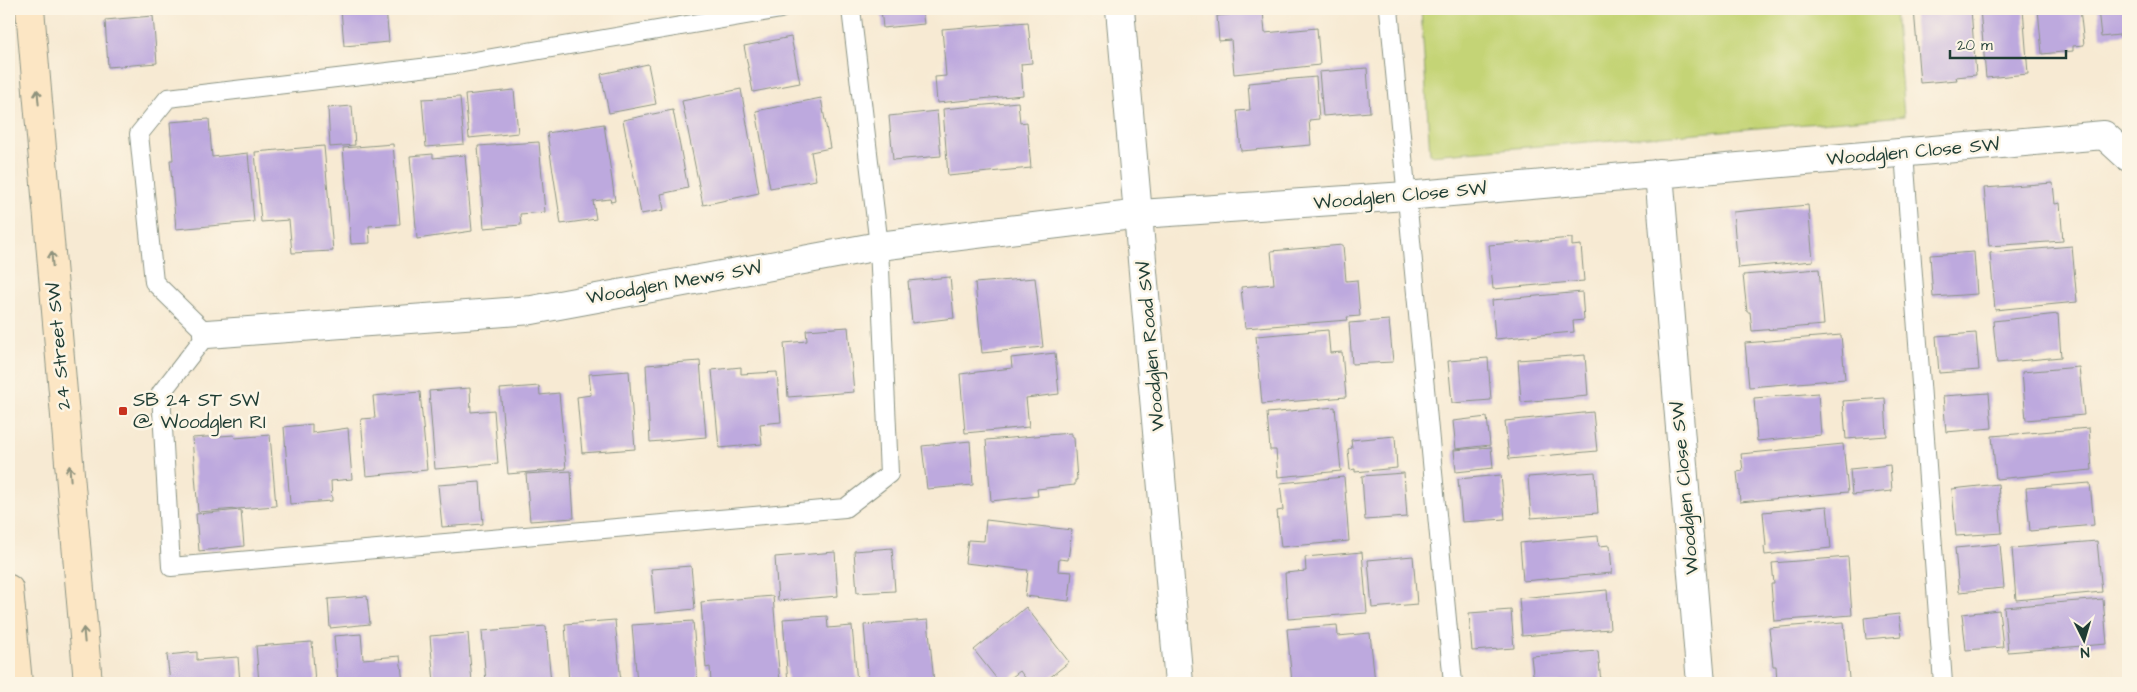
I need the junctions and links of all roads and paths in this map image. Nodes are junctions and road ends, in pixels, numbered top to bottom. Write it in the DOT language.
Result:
graph roads {
  1 [pos="30,9"];
  2 [pos="781,9"];
  3 [pos="851,9"];
  4 [pos="1120,9"];
  5 [pos="1389,9"];
  6 [pos="1904,153"];
  7 [pos="2128,157"];
  8 [pos="1659,173"];
  9 [pos="1406,196"];
  10 [pos="1140,214"];
  11 [pos="879,246"];
  12 [pos="207,334"];
  13 [pos="9,599"];
  14 [pos="18,683"];
  15 [pos="88,683"];
  16 [pos="1179,683"];
  17 [pos="1453,683"];
  18 [pos="1701,683"];
  19 [pos="1943,683"];
  15 -- 1 [label="main road, 24 Street SW, one-way"];
  2 -- 12 [label="lane"];
  3 -- 11 [label="lane"];
  4 -- 10 [label="street, Woodglen Road SW"];
  5 -- 9 [label="lane"];
  6 -- 7 [label="street, Woodglen Close SW"];
  6 -- 8 [label="street, Woodglen Close SW"];
  6 -- 19 [label="lane"];
  8 -- 9 [label="street, Woodglen Close SW"];
  8 -- 18 [label="street, Woodglen Close SW"];
  9 -- 10 [label="street, Woodglen Close SW"];
  9 -- 17 [label="lane"];
  10 -- 11 [label="street, Woodglen Mews SW"];
  10 -- 16 [label="street, Woodglen Road SW"];
  11 -- 12 [label="street, Woodglen Mews SW"];
  11 -- 12 [label="lane"];
  13 -- 14 [label="main road"];
}
